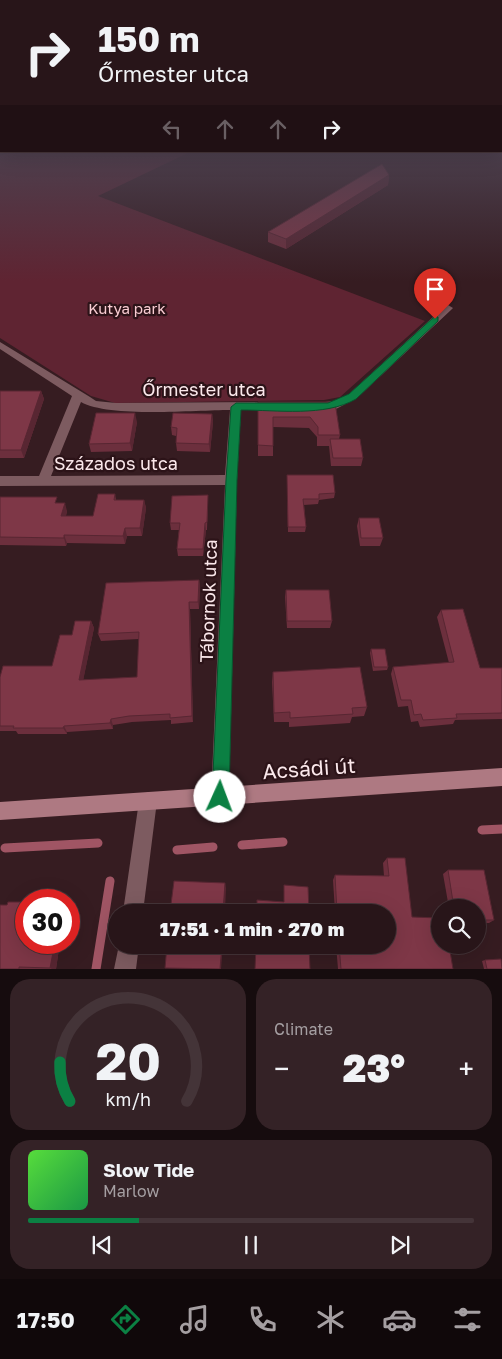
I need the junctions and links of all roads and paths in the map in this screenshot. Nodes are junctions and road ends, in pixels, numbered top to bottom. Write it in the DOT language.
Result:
graph roads {
  1 [pos="448,308"];
  2 [pos="0,345"];
  3 [pos="78,395"];
  4 [pos="286,406"];
  5 [pos="306,406"];
  6 [pos="236,407"];
  7 [pos="231,480"];
  8 [pos="0,481"];
  9 [pos="43,481"];
  10 [pos="502,777"];
  11 [pos="220,797"];
  12 [pos="148,801"];
  13 [pos="0,811"];
  14 [pos="134,904"];
  15 [pos="128,954"];
  16 [pos="125,969"];
  1 -- 5 [label="street"];
  2 -- 3 [label="street, Őrmester utca"];
  3 -- 6 [label="street, Őrmester utca"];
  3 -- 9 [label="street"];
  4 -- 6 [label="street, Őrmester utca"];
  6 -- 7 [label="street, Tábornok utca"];
  7 -- 9 [label="street, Százados utca"];
  7 -- 11 [label="street, Tábornok utca"];
  8 -- 9 [label="street, Százados utca"];
  10 -- 11 [label="main road, Acsádi út"];
  11 -- 12 [label="main road, Acsádi út"];
  12 -- 13 [label="main road, Acsádi út"];
  12 -- 14 [label="street"];
  15 -- 16 [label="street"];
}
